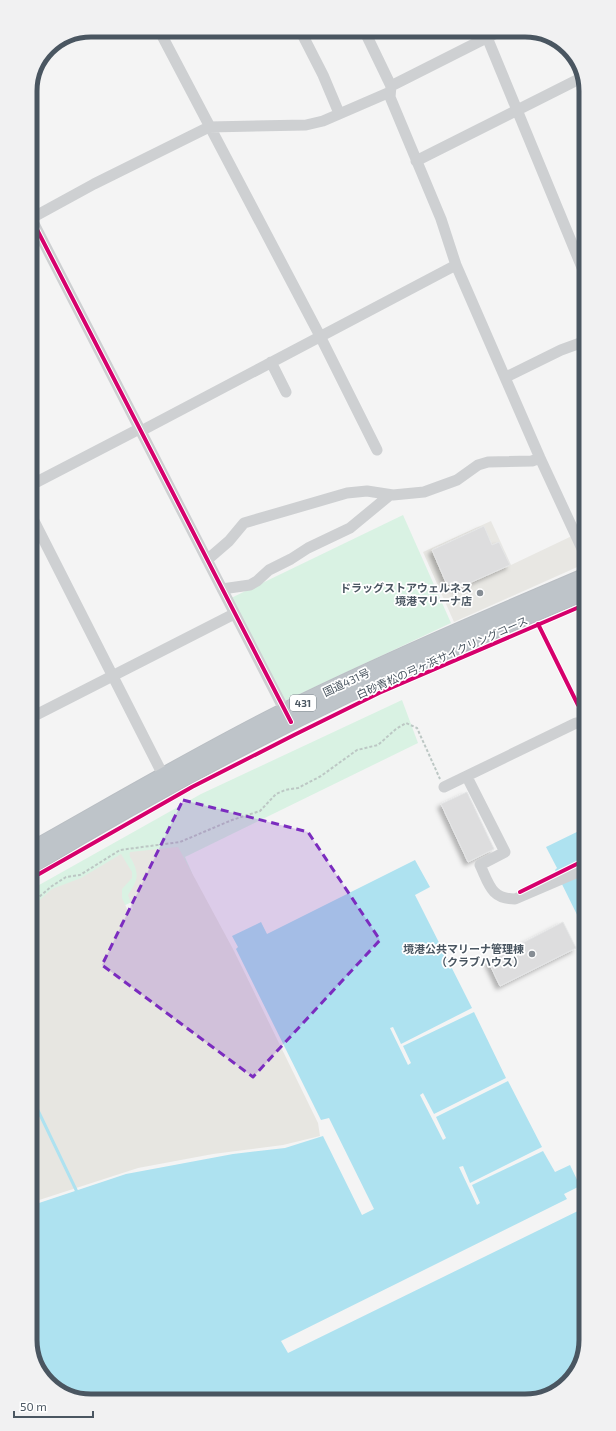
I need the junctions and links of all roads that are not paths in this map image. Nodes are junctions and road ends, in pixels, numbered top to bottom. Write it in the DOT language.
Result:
graph roads {
  1 [pos="163,37"];
  2 [pos="304,37"];
  3 [pos="367,37"];
  4 [pos="478,37"];
  5 [pos="487,37"];
  6 [pos="578,80"];
  7 [pos="390,89"];
  8 [pos="516,109"];
  9 [pos="339,113"];
  10 [pos="209,127"];
  11 [pos="416,161"];
  12 [pos="37,215"];
  13 [pos="37,230"];
  14 [pos="579,260"];
  15 [pos="456,265"];
  16 [pos="320,336"];
  17 [pos="579,344"];
  18 [pos="271,362"];
  19 [pos="506,377"];
  20 [pos="286,392"];
  21 [pos="140,430"];
  22 [pos="377,450"];
  23 [pos="540,458"];
  24 [pos="37,482"];
  25 [pos="390,495"];
  26 [pos="37,527"];
  27 [pos="579,541"];
  28 [pos="207,560"];
  29 [pos="579,579"];
  30 [pos="222,589"];
  31 [pos="579,594"];
  32 [pos="234,614"];
  33 [pos="113,674"];
  34 [pos="37,714"];
  35 [pos="288,717"];
  36 [pos="579,723"];
  37 [pos="163,775"];
  38 [pos="467,777"];
  39 [pos="444,787"];
  40 [pos="37,847"];
  41 [pos="37,862"];
  42 [pos="579,872"];
  1 -- 10 [label="street"];
  2 -- 9 [label="street"];
  3 -- 7 [label="street"];
  4 -- 7 [label="street"];
  5 -- 8 [label="street"];
  6 -- 8 [label="street"];
  7 -- 9 [label="street"];
  7 -- 11 [label="street"];
  8 -- 11 [label="street"];
  8 -- 14 [label="street"];
  9 -- 10 [label="street"];
  10 -- 12 [label="street"];
  10 -- 16 [label="street"];
  11 -- 15 [label="street"];
  13 -- 21 [label="street"];
  15 -- 16 [label="street"];
  15 -- 19 [label="street"];
  16 -- 18 [label="street"];
  16 -- 22 [label="street"];
  17 -- 19 [label="street"];
  18 -- 20 [label="street"];
  18 -- 21 [label="street"];
  19 -- 23 [label="street"];
  21 -- 24 [label="street"];
  21 -- 28 [label="street"];
  23 -- 25 [label="street"];
  23 -- 27 [label="street"];
  25 -- 28 [label="street"];
  25 -- 30 [label="street"];
  26 -- 33 [label="street"];
  28 -- 30 [label="street"];
  29 -- 35 [label="highway, 国道431号 / 431"];
  30 -- 32 [label="street"];
  31 -- 35 [label="highway, 国道431号 / 431"];
  32 -- 33 [label="street"];
  32 -- 35 [label="street"];
  33 -- 34 [label="street"];
  33 -- 37 [label="street"];
  35 -- 37 [label="highway, 国道431号 / 431"];
  35 -- 41 [label="highway, 国道431号 / 431"];
  36 -- 38 [label="street"];
  37 -- 40 [label="highway, 国道431号 / 431"];
  38 -- 39 [label="street"];
  38 -- 42 [label="street"];
}
